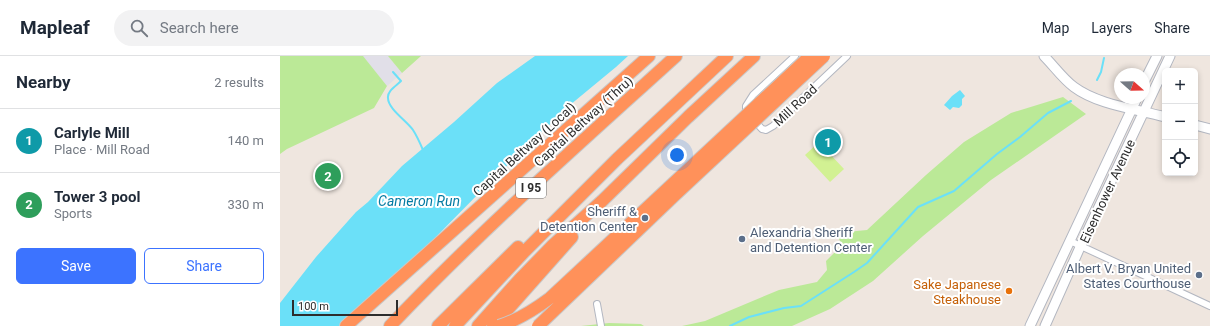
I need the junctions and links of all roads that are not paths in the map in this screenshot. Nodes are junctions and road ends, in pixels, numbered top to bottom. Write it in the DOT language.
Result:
graph roads {
  1 [pos="649,56"];
  2 [pos="676,56"];
  3 [pos="727,56"];
  4 [pos="754,56"];
  5 [pos="796,56"];
  6 [pos="810,56"];
  7 [pos="824,56"];
  8 [pos="847,56"];
  9 [pos="1044,56"];
  10 [pos="1156,56"];
  11 [pos="1170,56"];
  12 [pos="1150,69"];
  13 [pos="1134,104"];
  14 [pos="1132,109"];
  15 [pos="1143,112"];
  16 [pos="1162,116"];
  17 [pos="1198,126"];
  18 [pos="1210,129"];
  19 [pos="617,159"];
  20 [pos="602,201"];
  21 [pos="1070,241"];
  22 [pos="1081,246"];
  23 [pos="597,304"];
  24 [pos="1210,306"];
  25 [pos="346,326"];
  26 [pos="390,326"];
  27 [pos="438,326"];
  28 [pos="455,326"];
  29 [pos="478,326"];
  30 [pos="493,326"];
  31 [pos="499,326"];
  32 [pos="538,326"];
  33 [pos="601,326"];
  34 [pos="1030,326"];
  35 [pos="1045,326"];
  1 -- 25 [label="highway, Capital Beltway (Local) / I 95"];
  2 -- 26 [label="highway, Capital Beltway (Thru) / I 95"];
  3 -- 19 [label="highway"];
  4 -- 20 [label="highway"];
  5 -- 8 [label="street, Mill Road"];
  6 -- 31 [label="highway, bridge"];
  7 -- 32 [label="highway, bridge"];
  9 -- 14 [label="main road"];
  10 -- 12 [label="main road"];
  11 -- 15 [label="main road, Eisenhower Avenue"];
  13 -- 14 [label="main road, Eisenhower Avenue"];
  14 -- 15 [label="main road"];
  14 -- 21 [label="main road, Eisenhower Avenue"];
  15 -- 16 [label="main road"];
  15 -- 22 [label="main road, Eisenhower Avenue"];
  17 -- 18 [label="main road"];
  19 -- 27 [label="highway"];
  19 -- 28 [label="highway"];
  20 -- 29 [label="highway"];
  20 -- 30 [label="highway"];
  21 -- 22 [label="street"];
  21 -- 34 [label="main road, Eisenhower Avenue"];
  22 -- 24 [label="street"];
  22 -- 35 [label="main road, Eisenhower Avenue"];
  23 -- 33 [label="street"];
}
